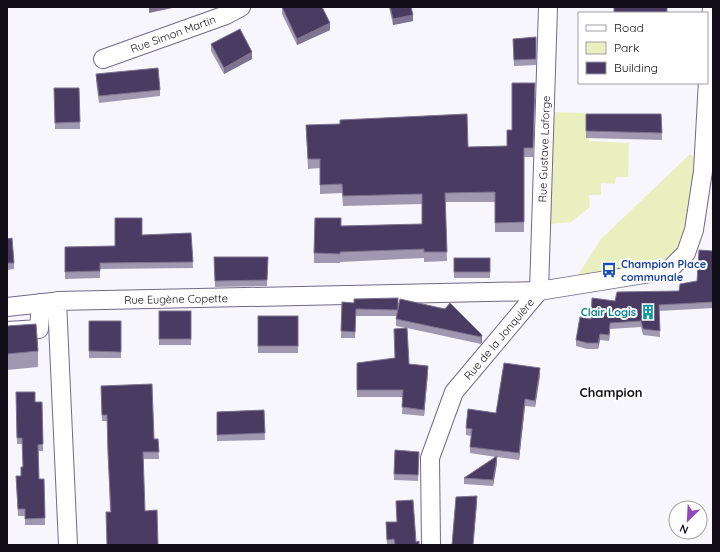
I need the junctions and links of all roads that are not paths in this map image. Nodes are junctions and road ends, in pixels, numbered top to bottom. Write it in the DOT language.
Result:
graph roads {
  1 [pos="242,7"];
  2 [pos="548,7"];
  3 [pos="712,7"];
  4 [pos="104,59"];
  5 [pos="708,80"];
  6 [pos="708,84"];
  7 [pos="703,171"];
  8 [pos="713,186"];
  9 [pos="539,291"];
  10 [pos="49,302"];
  11 [pos="7,307"];
  12 [pos="7,332"];
  13 [pos="68,545"];
  14 [pos="431,545"];
  1 -- 4 [label="street, Rue Simon Martin"];
  2 -- 9 [label="street, Rue Gustave Laforge"];
  3 -- 5 [label="street, Rue de la Jonquière"];
  6 -- 7 [label="street, Rue de la Jonquière"];
  7 -- 8 [label="street"];
  7 -- 9 [label="street, Rue de la Jonquière"];
  9 -- 10 [label="street, Rue Eugène Copette"];
  9 -- 14 [label="street, Rue de la Jonquière"];
  10 -- 11 [label="street, Rue Eugène Copette"];
  10 -- 12 [label="street"];
  10 -- 13 [label="street"];
}
